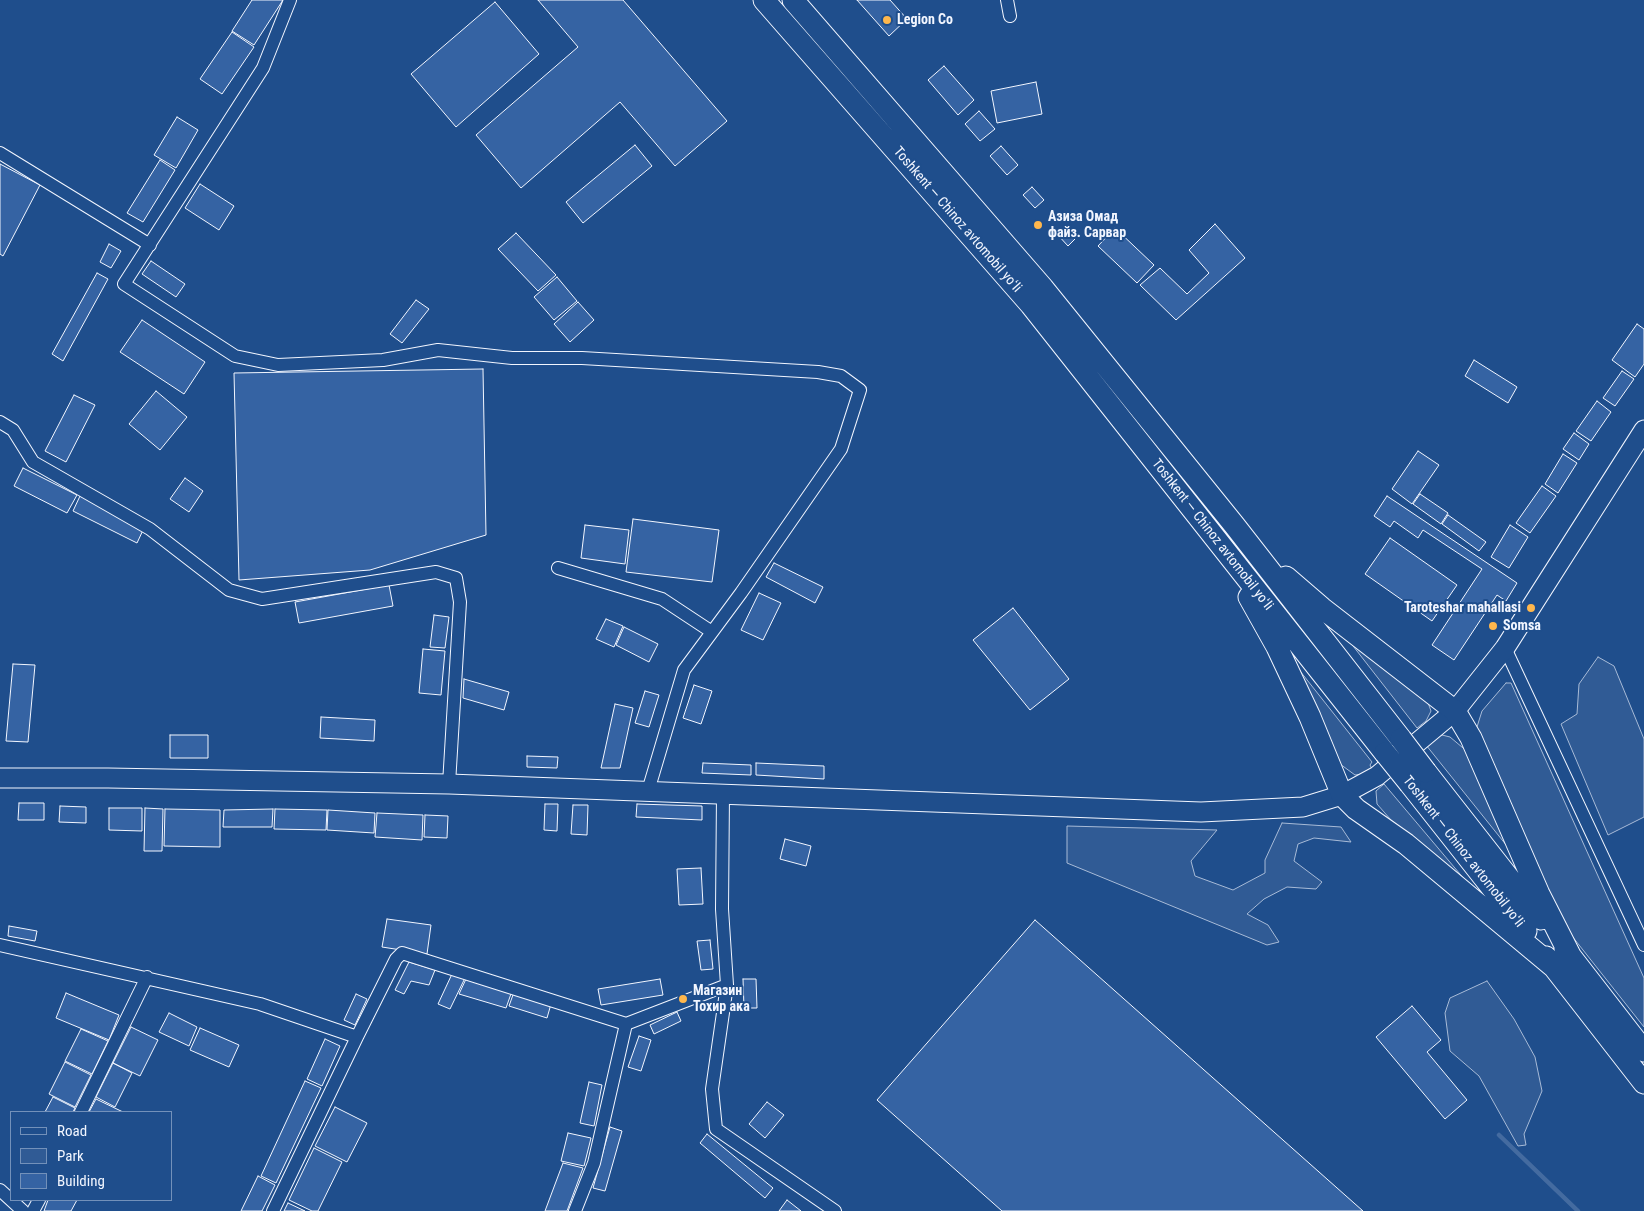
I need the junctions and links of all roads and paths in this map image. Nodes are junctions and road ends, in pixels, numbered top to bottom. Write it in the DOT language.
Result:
graph roads {
  1 [pos="290,0"];
  2 [pos="764,0"];
  3 [pos="793,0"];
  4 [pos="1007,0"];
  5 [pos="1010,16"];
  6 [pos="0,153"];
  7 [pos="150,244"];
  8 [pos="0,422"];
  9 [pos="1644,430"];
  10 [pos="1235,526"];
  11 [pos="1218,542"];
  12 [pos="558,568"];
  13 [pos="712,632"];
  14 [pos="1505,648"];
  15 [pos="1456,711"];
  16 [pos="0,778"];
  17 [pos="1418,778"];
  18 [pos="449,784"];
  19 [pos="648,791"];
  20 [pos="723,794"];
  21 [pos="1349,802"];
  22 [pos="0,945"];
  23 [pos="1644,945"];
  24 [pos="1564,964"];
  25 [pos="147,977"];
  26 [pos="728,985"];
  27 [pos="626,1024"];
  28 [pos="357,1037"];
  29 [pos="1644,1051"];
  30 [pos="1644,1083"];
  31 [pos="81,1111"];
  32 [pos="0,1190"];
  33 [pos="10,1199"];
  34 [pos="12,1201"];
  35 [pos="23,1211"];
  36 [pos="273,1211"];
  37 [pos="575,1211"];
  38 [pos="835,1211"];
  1 -- 7 [label="street"];
  2 -- 11 [label="highway, Toshkent — Chinoz avtomobil yoʻli"];
  3 -- 10 [label="highway, Toshkent — Chinoz avtomobil yoʻli"];
  4 -- 5 [label="street"];
  6 -- 7 [label="street"];
  7 -- 13 [label="street"];
  8 -- 18 [label="street"];
  9 -- 14 [label="main road"];
  10 -- 15 [label="highway"];
  10 -- 17 [label="highway, Toshkent — Chinoz avtomobil yoʻli, bridge"];
  11 -- 17 [label="highway, Toshkent — Chinoz avtomobil yoʻli, bridge"];
  11 -- 21 [label="highway"];
  12 -- 13 [label="street"];
  13 -- 19 [label="street"];
  14 -- 15 [label="main road"];
  14 -- 23 [label="street"];
  15 -- 21 [label="main road"];
  15 -- 24 [label="highway"];
  16 -- 18 [label="main road"];
  17 -- 24 [label="highway, Toshkent — Chinoz avtomobil yoʻli"];
  18 -- 19 [label="main road"];
  19 -- 20 [label="main road"];
  20 -- 21 [label="main road"];
  20 -- 26 [label="street"];
  21 -- 24 [label="highway"];
  22 -- 25 [label="street"];
  24 -- 29 [label="highway, Toshkent — Chinoz avtomobil yoʻli"];
  24 -- 30 [label="highway, Toshkent — Chinoz avtomobil yoʻli"];
  25 -- 28 [label="street"];
  25 -- 31 [label="street"];
  26 -- 27 [label="street"];
  26 -- 38 [label="street"];
  27 -- 28 [label="street"];
  27 -- 37 [label="street"];
  28 -- 36 [label="street"];
  32 -- 33 [label="street"];
  34 -- 35 [label="street"];
}
